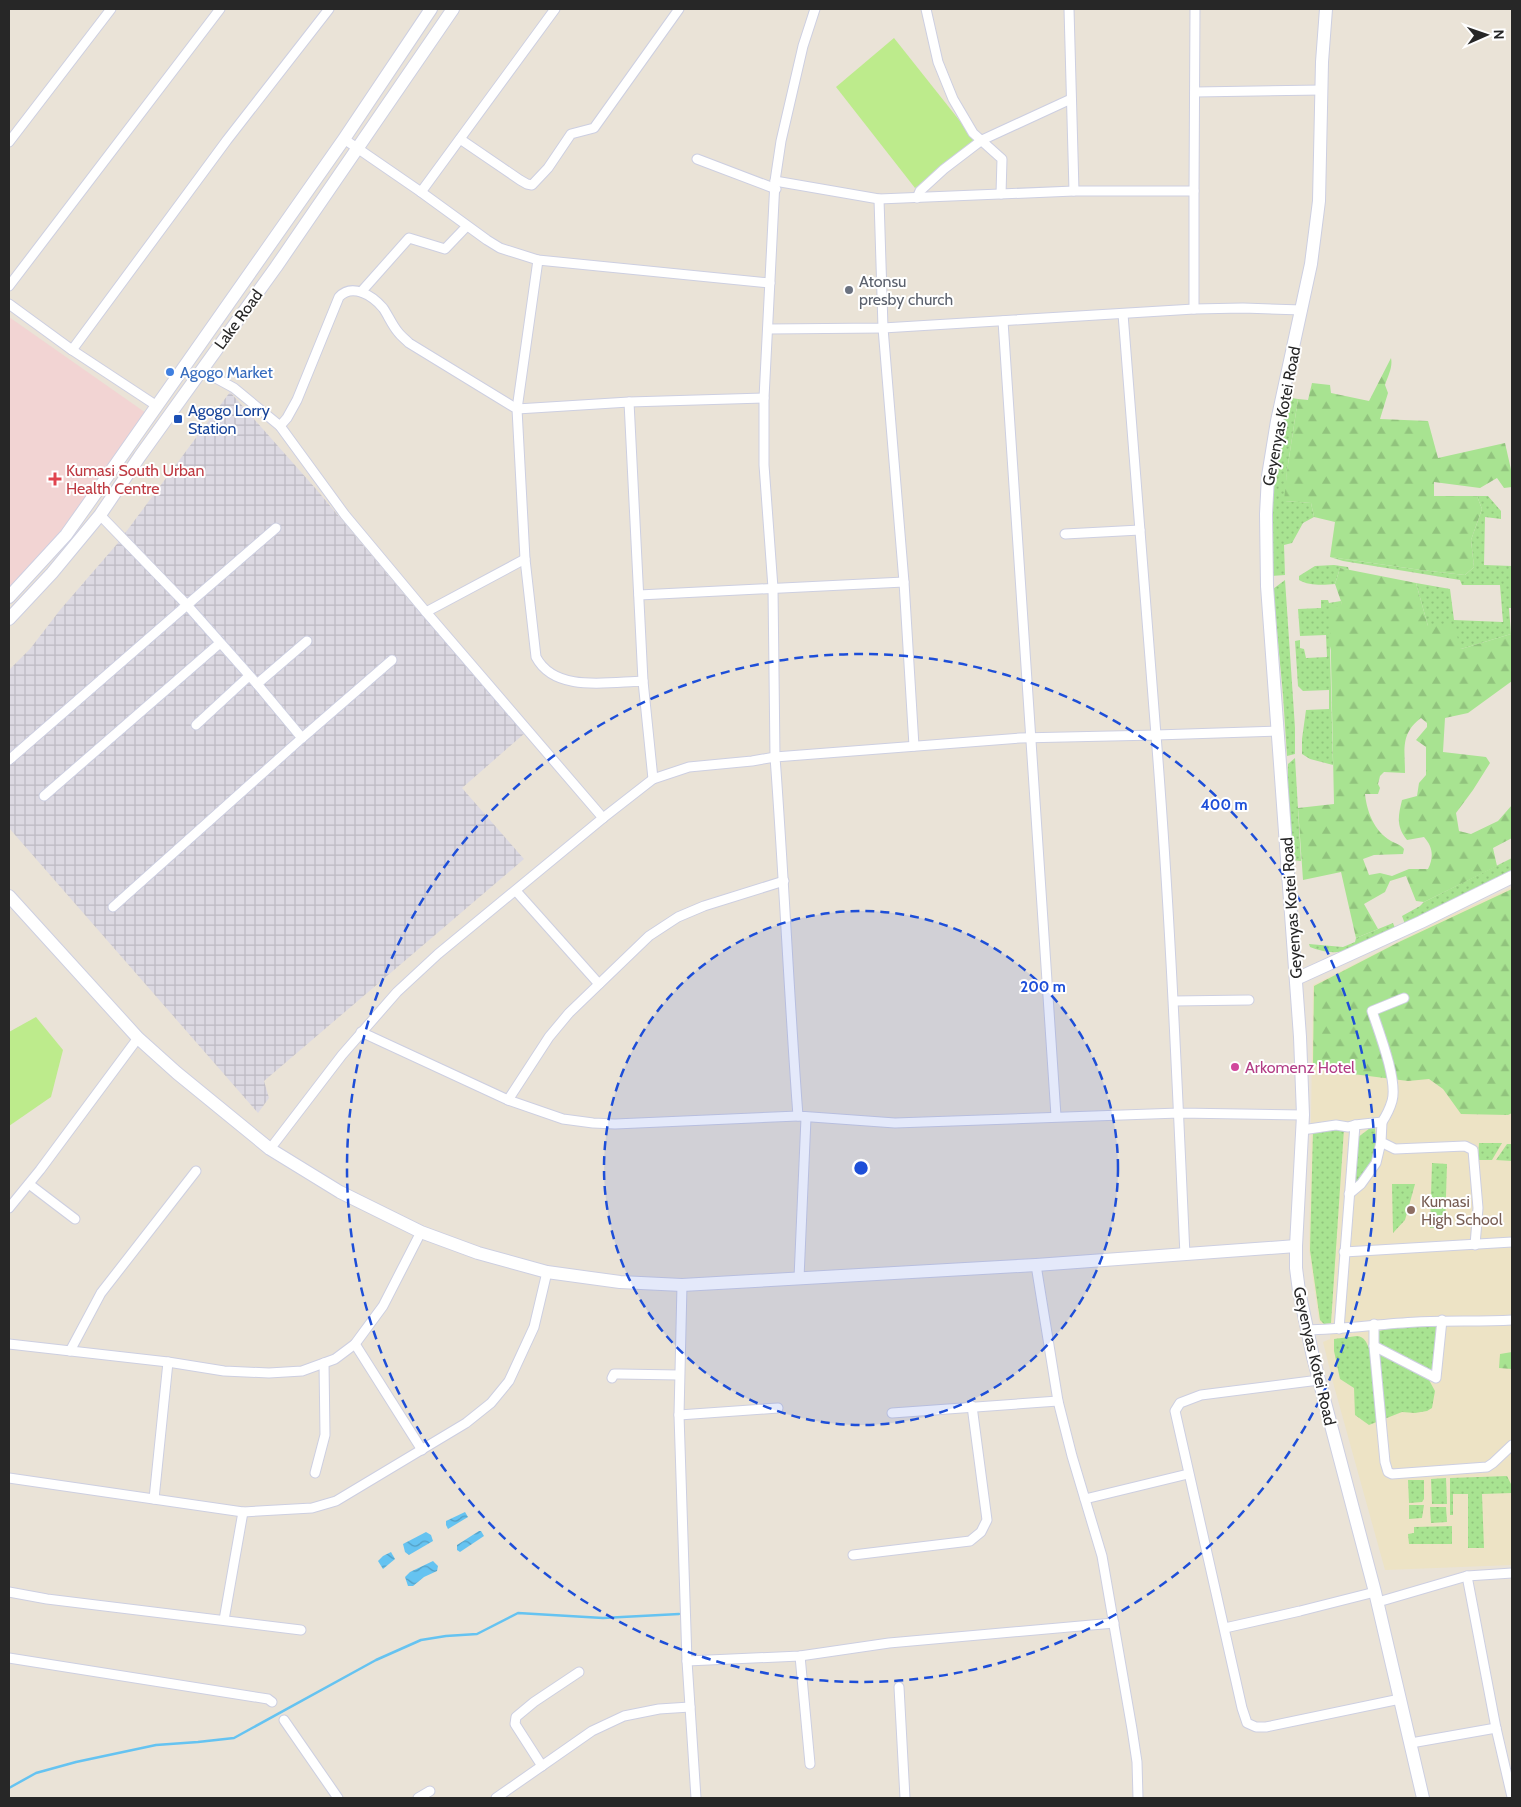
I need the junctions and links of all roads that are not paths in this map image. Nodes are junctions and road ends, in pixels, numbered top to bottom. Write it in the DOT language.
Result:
graph roads {
  1 [pos="111,9"];
  2 [pos="220,9"];
  3 [pos="329,9"];
  4 [pos="431,9"];
  5 [pos="453,9"];
  6 [pos="555,9"];
  7 [pos="679,9"];
  8 [pos="815,9"];
  9 [pos="926,9"];
  10 [pos="1069,9"];
  11 [pos="1195,9"];
  12 [pos="1326,9"];
  13 [pos="1322,90"];
  14 [pos="1195,92"];
  15 [pos="1071,99"];
  16 [pos="344,139"];
  17 [pos="460,139"];
  18 [pos="982,140"];
  19 [pos="9,142"];
  20 [pos="358,149"];
  21 [pos="697,159"];
  22 [pos="776,185"];
  23 [pos="1074,191"];
  24 [pos="1194,191"];
  25 [pos="421,192"];
  26 [pos="1002,194"];
  27 [pos="917,198"];
  28 [pos="879,199"];
  29 [pos="467,226"];
  30 [pos="538,260"];
  31 [pos="770,283"];
  32 [pos="9,286"];
  33 [pos="361,292"];
  34 [pos="9,304"];
  35 [pos="1194,309"];
  36 [pos="1302,310"];
  37 [pos="1123,314"];
  38 [pos="1003,321"];
  39 [pos="884,328"];
  40 [pos="768,329"];
  41 [pos="72,350"];
  42 [pos="201,370"];
  43 [pos="764,398"];
  44 [pos="629,402"];
  45 [pos="157,406"];
  46 [pos="517,408"];
  47 [pos="280,426"];
  48 [pos="100,515"];
  49 [pos="276,528"];
  50 [pos="1140,530"];
  51 [pos="1065,534"];
  52 [pos="524,559"];
  53 [pos="904,582"];
  54 [pos="773,588"];
  55 [pos="639,595"];
  56 [pos="9,597"];
  57 [pos="187,605"];
  58 [pos="426,612"];
  59 [pos="9,619"];
  60 [pos="307,640"];
  61 [pos="220,643"];
  62 [pos="392,660"];
  63 [pos="249,676"];
  64 [pos="643,681"];
  65 [pos="257,684"];
  66 [pos="196,725"];
  67 [pos="1278,731"];
  68 [pos="1156,735"];
  69 [pos="1030,737"];
  70 [pos="302,738"];
  71 [pos="914,746"];
  72 [pos="775,757"];
  73 [pos="9,760"];
  74 [pos="653,779"];
  75 [pos="44,796"];
  76 [pos="603,818"];
  77 [pos="1512,877"];
  78 [pos="784,881"];
  79 [pos="516,890"];
  80 [pos="9,896"];
  81 [pos="113,907"];
  82 [pos="1296,979"];
  83 [pos="599,984"];
  84 [pos="1404,998"];
  85 [pos="1249,1000"];
  86 [pos="1174,1001"];
  87 [pos="361,1032"];
  88 [pos="138,1038"];
  89 [pos="508,1100"];
  90 [pos="1179,1112"];
  91 [pos="1303,1115"];
  92 [pos="1056,1116"];
  93 [pos="802,1117"];
  94 [pos="1382,1122"];
  95 [pos="1355,1125"];
  96 [pos="1302,1130"];
  97 [pos="1381,1142"];
  98 [pos="270,1149"];
  99 [pos="196,1171"];
  100 [pos="29,1184"];
  101 [pos="1349,1194"];
  102 [pos="9,1208"];
  103 [pos="76,1219"];
  104 [pos="421,1232"];
  105 [pos="1512,1242"];
  106 [pos="1475,1244"];
  107 [pos="1296,1246"];
  108 [pos="1344,1252"];
  109 [pos="1185,1256"];
  110 [pos="1036,1265"];
  111 [pos="547,1272"];
  112 [pos="799,1278"];
  113 [pos="682,1285"];
  114 [pos="1442,1320"];
  115 [pos="1512,1320"];
  116 [pos="1374,1324"];
  117 [pos="1339,1329"];
  118 [pos="1306,1330"];
  119 [pos="9,1344"];
  120 [pos="354,1344"];
  121 [pos="1374,1346"];
  122 [pos="70,1351"];
  123 [pos="168,1362"];
  124 [pos="324,1363"];
  125 [pos="679,1375"];
  126 [pos="612,1378"];
  127 [pos="1319,1380"];
  128 [pos="1058,1400"];
  129 [pos="972,1406"];
  130 [pos="778,1408"];
  131 [pos="892,1413"];
  132 [pos="679,1415"];
  133 [pos="1512,1445"];
  134 [pos="422,1450"];
  135 [pos="316,1473"];
  136 [pos="1188,1474"];
  137 [pos="9,1478"];
  138 [pos="154,1498"];
  139 [pos="1085,1499"];
  140 [pos="243,1512"];
  141 [pos="853,1555"];
  142 [pos="1512,1572"];
  143 [pos="1467,1576"];
  144 [pos="9,1592"];
  145 [pos="1376,1597"];
  146 [pos="224,1620"];
  147 [pos="1114,1623"];
  148 [pos="1225,1628"];
  149 [pos="301,1630"];
  150 [pos="800,1656"];
  151 [pos="9,1658"];
  152 [pos="687,1662"];
  153 [pos="579,1672"];
  154 [pos="899,1686"];
  155 [pos="1400,1699"];
  156 [pos="272,1702"];
  157 [pos="690,1707"];
  158 [pos="284,1720"];
  159 [pos="1496,1728"];
  160 [pos="1411,1743"];
  161 [pos="810,1764"];
  162 [pos="542,1766"];
  163 [pos="430,1791"];
  164 [pos="1512,1797"];
  165 [pos="338,1798"];
  166 [pos="418,1798"];
  167 [pos="496,1798"];
  168 [pos="696,1798"];
  169 [pos="905,1798"];
  170 [pos="1138,1798"];
  171 [pos="1423,1798"];
  1 -- 19 [label="street"];
  2 -- 32 [label="street"];
  3 -- 41 [label="street"];
  4 -- 16 [label="street, Lake Road"];
  5 -- 20 [label="street, Lake Road"];
  6 -- 17 [label="street"];
  7 -- 17 [label="street"];
  8 -- 22 [label="street"];
  9 -- 18 [label="street"];
  10 -- 15 [label="street"];
  11 -- 14 [label="street"];
  12 -- 13 [label="street, Geyenyas Kotei Road"];
  13 -- 14 [label="street"];
  13 -- 36 [label="street, Geyenyas Kotei Road"];
  14 -- 24 [label="street"];
  15 -- 18 [label="street"];
  15 -- 23 [label="street"];
  16 -- 20 [label="street"];
  16 -- 45 [label="street, Lake Road"];
  17 -- 25 [label="street"];
  18 -- 26 [label="street"];
  18 -- 27 [label="street"];
  20 -- 25 [label="street"];
  20 -- 42 [label="street, Lake Road"];
  21 -- 22 [label="street"];
  22 -- 28 [label="street"];
  22 -- 31 [label="street"];
  23 -- 24 [label="street"];
  23 -- 26 [label="street"];
  24 -- 35 [label="street"];
  25 -- 29 [label="street"];
  26 -- 27 [label="street"];
  27 -- 28 [label="street"];
  28 -- 39 [label="street"];
  29 -- 30 [label="street"];
  29 -- 33 [label="street"];
  30 -- 31 [label="street"];
  30 -- 46 [label="street"];
  31 -- 40 [label="street"];
  33 -- 46 [label="street"];
  33 -- 47 [label="street"];
  34 -- 41 [label="street"];
  35 -- 36 [label="street"];
  35 -- 37 [label="street"];
  36 -- 67 [label="street, Geyenyas Kotei Road"];
  37 -- 38 [label="street"];
  37 -- 50 [label="street"];
  38 -- 39 [label="street"];
  38 -- 69 [label="street"];
  39 -- 40 [label="street"];
  39 -- 53 [label="street"];
  40 -- 43 [label="street"];
  41 -- 45 [label="street"];
  42 -- 47 [label="street"];
  42 -- 48 [label="street, Lake Road"];
  43 -- 44 [label="street"];
  43 -- 54 [label="street"];
  44 -- 46 [label="street"];
  44 -- 55 [label="street"];
  45 -- 56 [label="street, Lake Road"];
  46 -- 52 [label="street"];
  47 -- 58 [label="street"];
  48 -- 57 [label="street"];
  48 -- 59 [label="street, Lake Road"];
  49 -- 57 [label="street"];
  50 -- 51 [label="street"];
  50 -- 68 [label="street"];
  52 -- 58 [label="street"];
  52 -- 64 [label="street"];
  53 -- 54 [label="street"];
  53 -- 71 [label="street"];
  54 -- 55 [label="street"];
  54 -- 72 [label="street"];
  55 -- 64 [label="street"];
  57 -- 61 [label="street"];
  57 -- 73 [label="street"];
  58 -- 76 [label="street"];
  60 -- 65 [label="street"];
  61 -- 63 [label="street"];
  61 -- 75 [label="street"];
  62 -- 70 [label="street"];
  63 -- 65 [label="street"];
  63 -- 66 [label="street"];
  64 -- 74 [label="street"];
  65 -- 70 [label="street"];
  67 -- 68 [label="street"];
  67 -- 82 [label="street, Geyenyas Kotei Road"];
  68 -- 69 [label="street"];
  68 -- 86 [label="street"];
  69 -- 71 [label="street"];
  69 -- 92 [label="street"];
  70 -- 81 [label="street"];
  71 -- 72 [label="street"];
  72 -- 74 [label="street"];
  72 -- 78 [label="street"];
  74 -- 76 [label="street"];
  76 -- 79 [label="street"];
  77 -- 82 [label="street"];
  78 -- 83 [label="street"];
  78 -- 93 [label="street"];
  79 -- 83 [label="street"];
  79 -- 87 [label="street"];
  80 -- 88 [label="street"];
  82 -- 91 [label="street, Geyenyas Kotei Road"];
  83 -- 89 [label="street"];
  84 -- 94 [label="street"];
  85 -- 86 [label="street"];
  86 -- 90 [label="street"];
  87 -- 89 [label="street"];
  87 -- 98 [label="street"];
  88 -- 98 [label="street"];
  88 -- 100 [label="street"];
  89 -- 93 [label="street"];
  90 -- 91 [label="street"];
  90 -- 92 [label="street"];
  90 -- 109 [label="street"];
  91 -- 96 [label="street, Geyenyas Kotei Road"];
  92 -- 93 [label="street"];
  93 -- 112 [label="street"];
  94 -- 95 [label="street"];
  94 -- 97 [label="street"];
  95 -- 96 [label="street"];
  95 -- 101 [label="street"];
  96 -- 107 [label="street, Geyenyas Kotei Road"];
  97 -- 101 [label="street"];
  97 -- 106 [label="street"];
  98 -- 104 [label="street"];
  99 -- 122 [label="street"];
  100 -- 102 [label="street"];
  100 -- 103 [label="street"];
  101 -- 108 [label="street"];
  104 -- 111 [label="street"];
  104 -- 120 [label="street"];
  105 -- 106 [label="street"];
  106 -- 108 [label="street"];
  107 -- 109 [label="street"];
  107 -- 118 [label="street, Geyenyas Kotei Road"];
  108 -- 117 [label="street"];
  109 -- 110 [label="street"];
  110 -- 112 [label="street"];
  110 -- 128 [label="street"];
  111 -- 113 [label="street"];
  111 -- 134 [label="street"];
  112 -- 113 [label="street"];
  113 -- 125 [label="street"];
  114 -- 115 [label="street"];
  114 -- 116 [label="street"];
  114 -- 121 [label="street"];
  116 -- 117 [label="street"];
  116 -- 121 [label="street"];
  117 -- 118 [label="street"];
  118 -- 127 [label="street, Geyenyas Kotei Road"];
  119 -- 122 [label="street"];
  120 -- 124 [label="street"];
  120 -- 134 [label="street"];
  121 -- 133 [label="street"];
  122 -- 123 [label="street"];
  123 -- 124 [label="street"];
  123 -- 138 [label="street"];
  124 -- 135 [label="street"];
  125 -- 126 [label="street"];
  125 -- 132 [label="street"];
  127 -- 136 [label="street"];
  127 -- 145 [label="street, Geyenyas Kotei Road"];
  128 -- 129 [label="street"];
  128 -- 139 [label="street"];
  129 -- 131 [label="street"];
  129 -- 141 [label="street"];
  130 -- 132 [label="street"];
  132 -- 152 [label="street"];
  134 -- 140 [label="street"];
  136 -- 139 [label="street"];
  136 -- 148 [label="street"];
  137 -- 138 [label="street"];
  138 -- 140 [label="street"];
  139 -- 147 [label="street"];
  140 -- 146 [label="street"];
  142 -- 143 [label="street"];
  143 -- 145 [label="street"];
  143 -- 159 [label="street"];
  144 -- 146 [label="street"];
  145 -- 148 [label="street"];
  145 -- 155 [label="street, Geyenyas Kotei Road"];
  146 -- 149 [label="street"];
  147 -- 150 [label="street"];
  147 -- 170 [label="street"];
  148 -- 155 [label="street"];
  150 -- 152 [label="street"];
  150 -- 161 [label="street"];
  151 -- 156 [label="street"];
  152 -- 157 [label="street"];
  153 -- 162 [label="street"];
  154 -- 169 [label="street"];
  155 -- 160 [label="street, Geyenyas Kotei Road"];
  157 -- 162 [label="street"];
  157 -- 168 [label="street"];
  158 -- 165 [label="street"];
  159 -- 160 [label="street"];
  159 -- 164 [label="street"];
  160 -- 171 [label="street, Geyenyas Kotei Road"];
  162 -- 167 [label="street"];
  163 -- 166 [label="street"];
}
